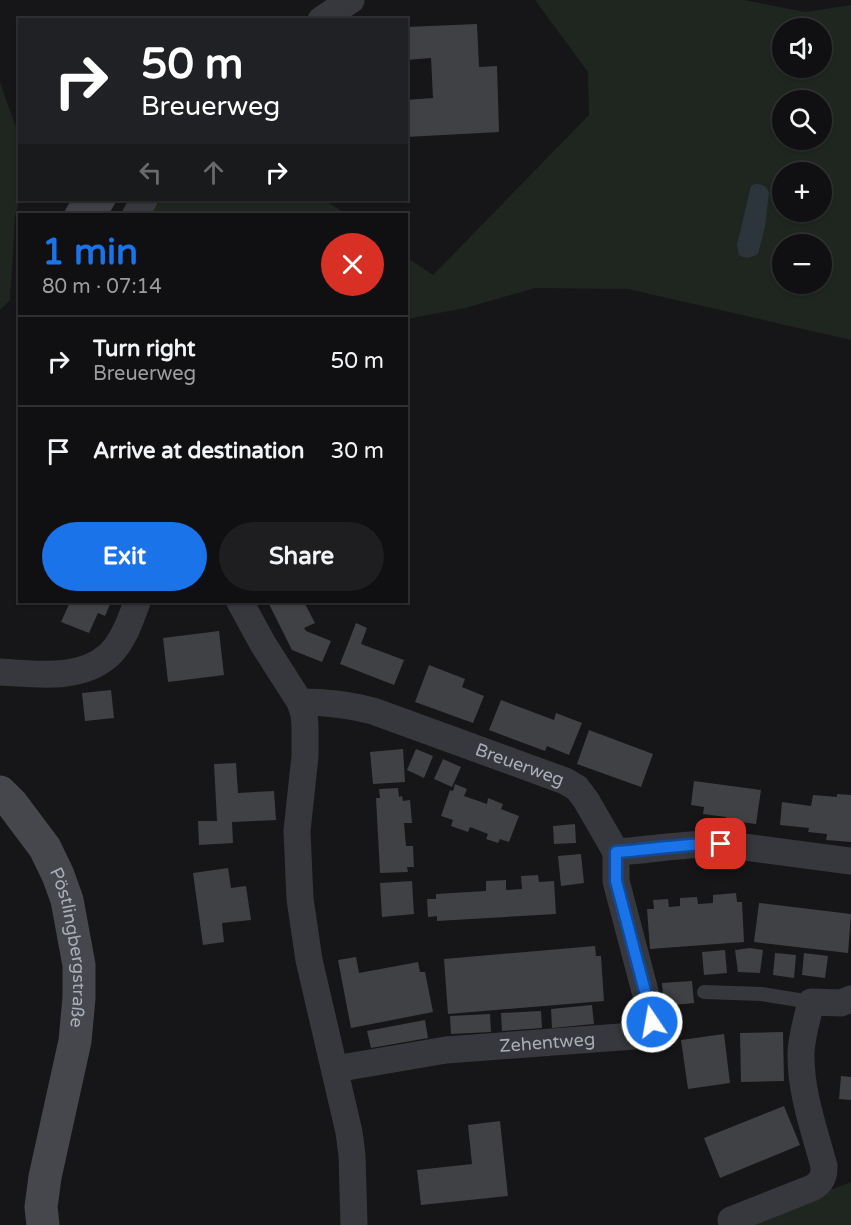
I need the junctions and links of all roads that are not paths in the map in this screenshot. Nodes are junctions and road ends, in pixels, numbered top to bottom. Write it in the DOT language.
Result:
graph roads {
  1 [pos="351,0"];
  2 [pos="324,18"];
  3 [pos="138,603"];
  4 [pos="241,603"];
  5 [pos="0,672"];
  6 [pos="300,702"];
  7 [pos="0,792"];
  8 [pos="616,852"];
  9 [pos="851,861"];
  10 [pos="704,992"];
  11 [pos="851,999"];
  12 [pos="811,1002"];
  13 [pos="335,1069"];
  14 [pos="731,1220"];
  15 [pos="43,1225"];
  16 [pos="354,1225"];
  1 -- 2 [label="street"];
  3 -- 5 [label="street"];
  4 -- 6 [label="street"];
  6 -- 8 [label="street, Breuerweg"];
  6 -- 13 [label="street"];
  7 -- 15 [label="main road, Pöstlingbergstraße"];
  8 -- 9 [label="street"];
  8 -- 13 [label="street, Zehentweg"];
  10 -- 12 [label="lane"];
  11 -- 12 [label="street"];
  12 -- 14 [label="street"];
  13 -- 16 [label="street"];
}
